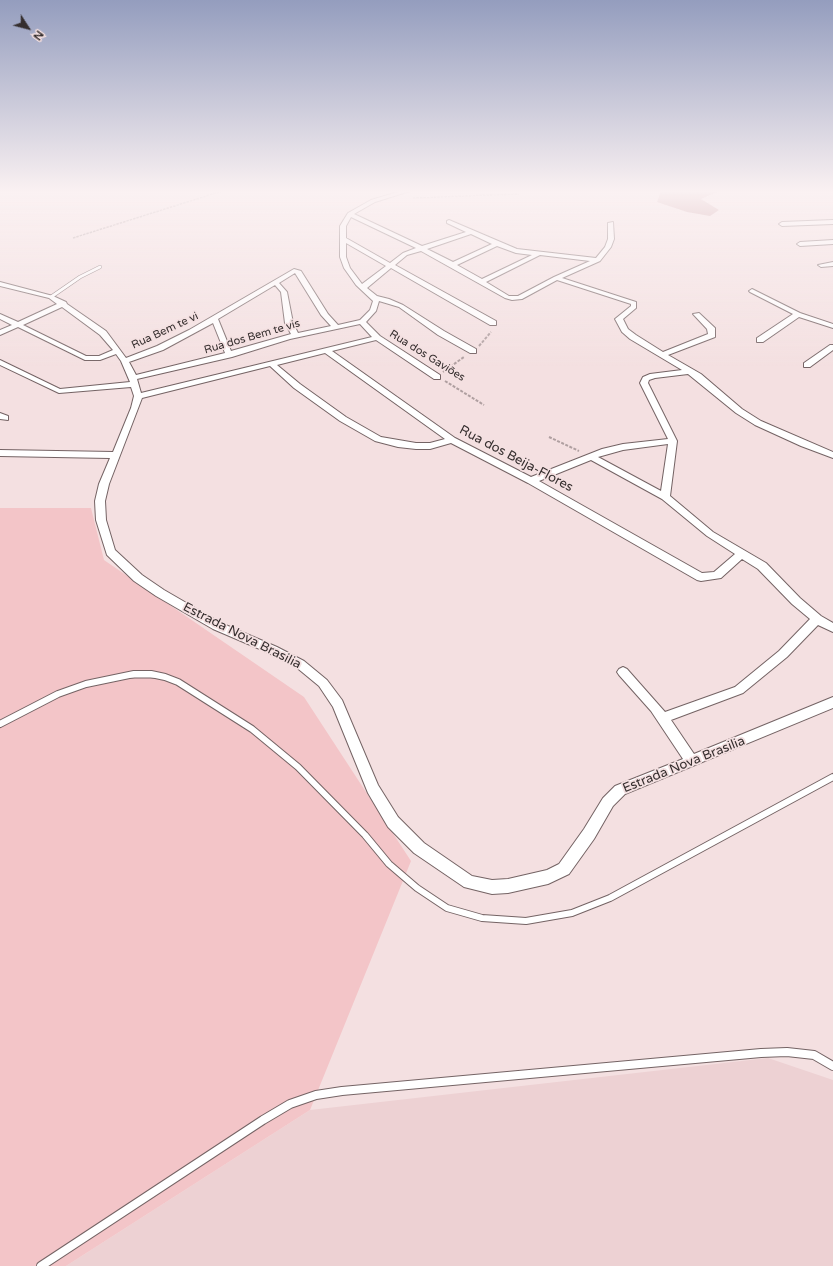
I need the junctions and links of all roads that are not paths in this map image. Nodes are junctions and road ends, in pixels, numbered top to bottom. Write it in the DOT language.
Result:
graph roads {
  1 [pos="343,250"];
  2 [pos="363,250"];
  3 [pos="418,250"];
  4 [pos="423,250"];
  5 [pos="483,250"];
  6 [pos="514,250"];
  7 [pos="606,250"];
  8 [pos="538,254"];
  9 [pos="598,260"];
  10 [pos="833,264"];
  11 [pos="390,265"];
  12 [pos="452,265"];
  13 [pos="821,265"];
  14 [pos="100,267"];
  15 [pos="556,278"];
  16 [pos="483,281"];
  17 [pos="275,282"];
  18 [pos="0,284"];
  19 [pos="362,288"];
  20 [pos="752,291"];
  21 [pos="51,297"];
  22 [pos="375,298"];
  23 [pos="64,303"];
  24 [pos="697,314"];
  25 [pos="798,314"];
  26 [pos="0,316"];
  27 [pos="215,320"];
  28 [pos="362,322"];
  29 [pos="493,323"];
  30 [pos="18,325"];
  31 [pos="335,326"];
  32 [pos="833,326"];
  33 [pos="0,333"];
  34 [pos="296,336"];
  35 [pos="377,338"];
  36 [pos="760,340"];
  37 [pos="833,347"];
  38 [pos="117,351"];
  39 [pos="327,351"];
  40 [pos="473,351"];
  41 [pos="664,354"];
  42 [pos="229,355"];
  43 [pos="125,361"];
  44 [pos="0,362"];
  45 [pos="272,364"];
  46 [pos="807,365"];
  47 [pos="690,371"];
  48 [pos="437,377"];
  49 [pos="134,381"];
  50 [pos="138,396"];
  51 [pos="452,440"];
  52 [pos="673,441"];
  53 [pos="0,453"];
  54 [pos="116,455"];
  55 [pos="833,455"];
  56 [pos="590,456"];
  57 [pos="531,481"];
  58 [pos="665,497"];
  59 [pos="742,553"];
  60 [pos="818,619"];
  61 [pos="833,628"];
  62 [pos="623,672"];
  63 [pos="833,702"];
  64 [pos="663,718"];
  65 [pos="0,724"];
  66 [pos="691,760"];
  67 [pos="833,777"];
  68 [pos="833,1066"];
  69 [pos="41,1266"];
  1 -- 19 [label="street"];
  2 -- 11 [label="street"];
  3 -- 11 [label="street"];
  4 -- 12 [label="street"];
  5 -- 12 [label="street"];
  6 -- 8 [label="street"];
  7 -- 9 [label="street"];
  8 -- 9 [label="street"];
  8 -- 16 [label="street"];
  9 -- 15 [label="street"];
  10 -- 13 [label="street"];
  11 -- 19 [label="street"];
  11 -- 29 [label="street"];
  12 -- 16 [label="street"];
  14 -- 21 [label="lane"];
  15 -- 16 [label="street"];
  15 -- 41 [label="street"];
  17 -- 27 [label="street, Rua Bem te vi"];
  17 -- 31 [label="street, Rua Bem te vi"];
  17 -- 34 [label="street"];
  18 -- 21 [label="street"];
  19 -- 22 [label="street"];
  20 -- 25 [label="street"];
  21 -- 23 [label="street"];
  22 -- 28 [label="street"];
  22 -- 40 [label="street"];
  23 -- 30 [label="street"];
  23 -- 38 [label="street"];
  24 -- 41 [label="street"];
  25 -- 32 [label="street"];
  25 -- 36 [label="street"];
  26 -- 30 [label="street"];
  27 -- 42 [label="street, Rua Bem te vi"];
  27 -- 43 [label="street, Rua Bem te vi"];
  28 -- 31 [label="street, Rua dos Bem te vis"];
  28 -- 35 [label="street, Rua dos Gaviões"];
  30 -- 33 [label="street"];
  30 -- 38 [label="street"];
  31 -- 34 [label="street, Rua dos Bem te vis"];
  34 -- 42 [label="street, Rua dos Bem te vis"];
  35 -- 39 [label="street"];
  35 -- 48 [label="street, Rua dos Gaviões"];
  37 -- 46 [label="street"];
  38 -- 43 [label="street"];
  39 -- 45 [label="street"];
  39 -- 51 [label="street, Rua dos Beija-Flores"];
  41 -- 47 [label="street"];
  42 -- 49 [label="street, Rua dos Bem te vis"];
  43 -- 49 [label="street"];
  44 -- 49 [label="street, Rua dos Bem te vis"];
  45 -- 50 [label="street"];
  45 -- 51 [label="street"];
  47 -- 52 [label="street"];
  47 -- 55 [label="street"];
  49 -- 50 [label="street"];
  50 -- 54 [label="street, Estrada Nova Brasilia"];
  51 -- 57 [label="street, Rua dos Beija-Flores"];
  52 -- 56 [label="street"];
  52 -- 58 [label="street"];
  53 -- 54 [label="street"];
  54 -- 66 [label="street, Estrada Nova Brasilia"];
  56 -- 57 [label="street"];
  56 -- 58 [label="street"];
  57 -- 59 [label="street, Rua dos Beija-Flores"];
  58 -- 59 [label="street"];
  59 -- 60 [label="street"];
  60 -- 61 [label="street"];
  60 -- 64 [label="street"];
  62 -- 64 [label="street"];
  63 -- 66 [label="street, Estrada Nova Brasilia"];
  64 -- 66 [label="street"];
  65 -- 67 [label="lane"];
  68 -- 69 [label="lane"];
}
